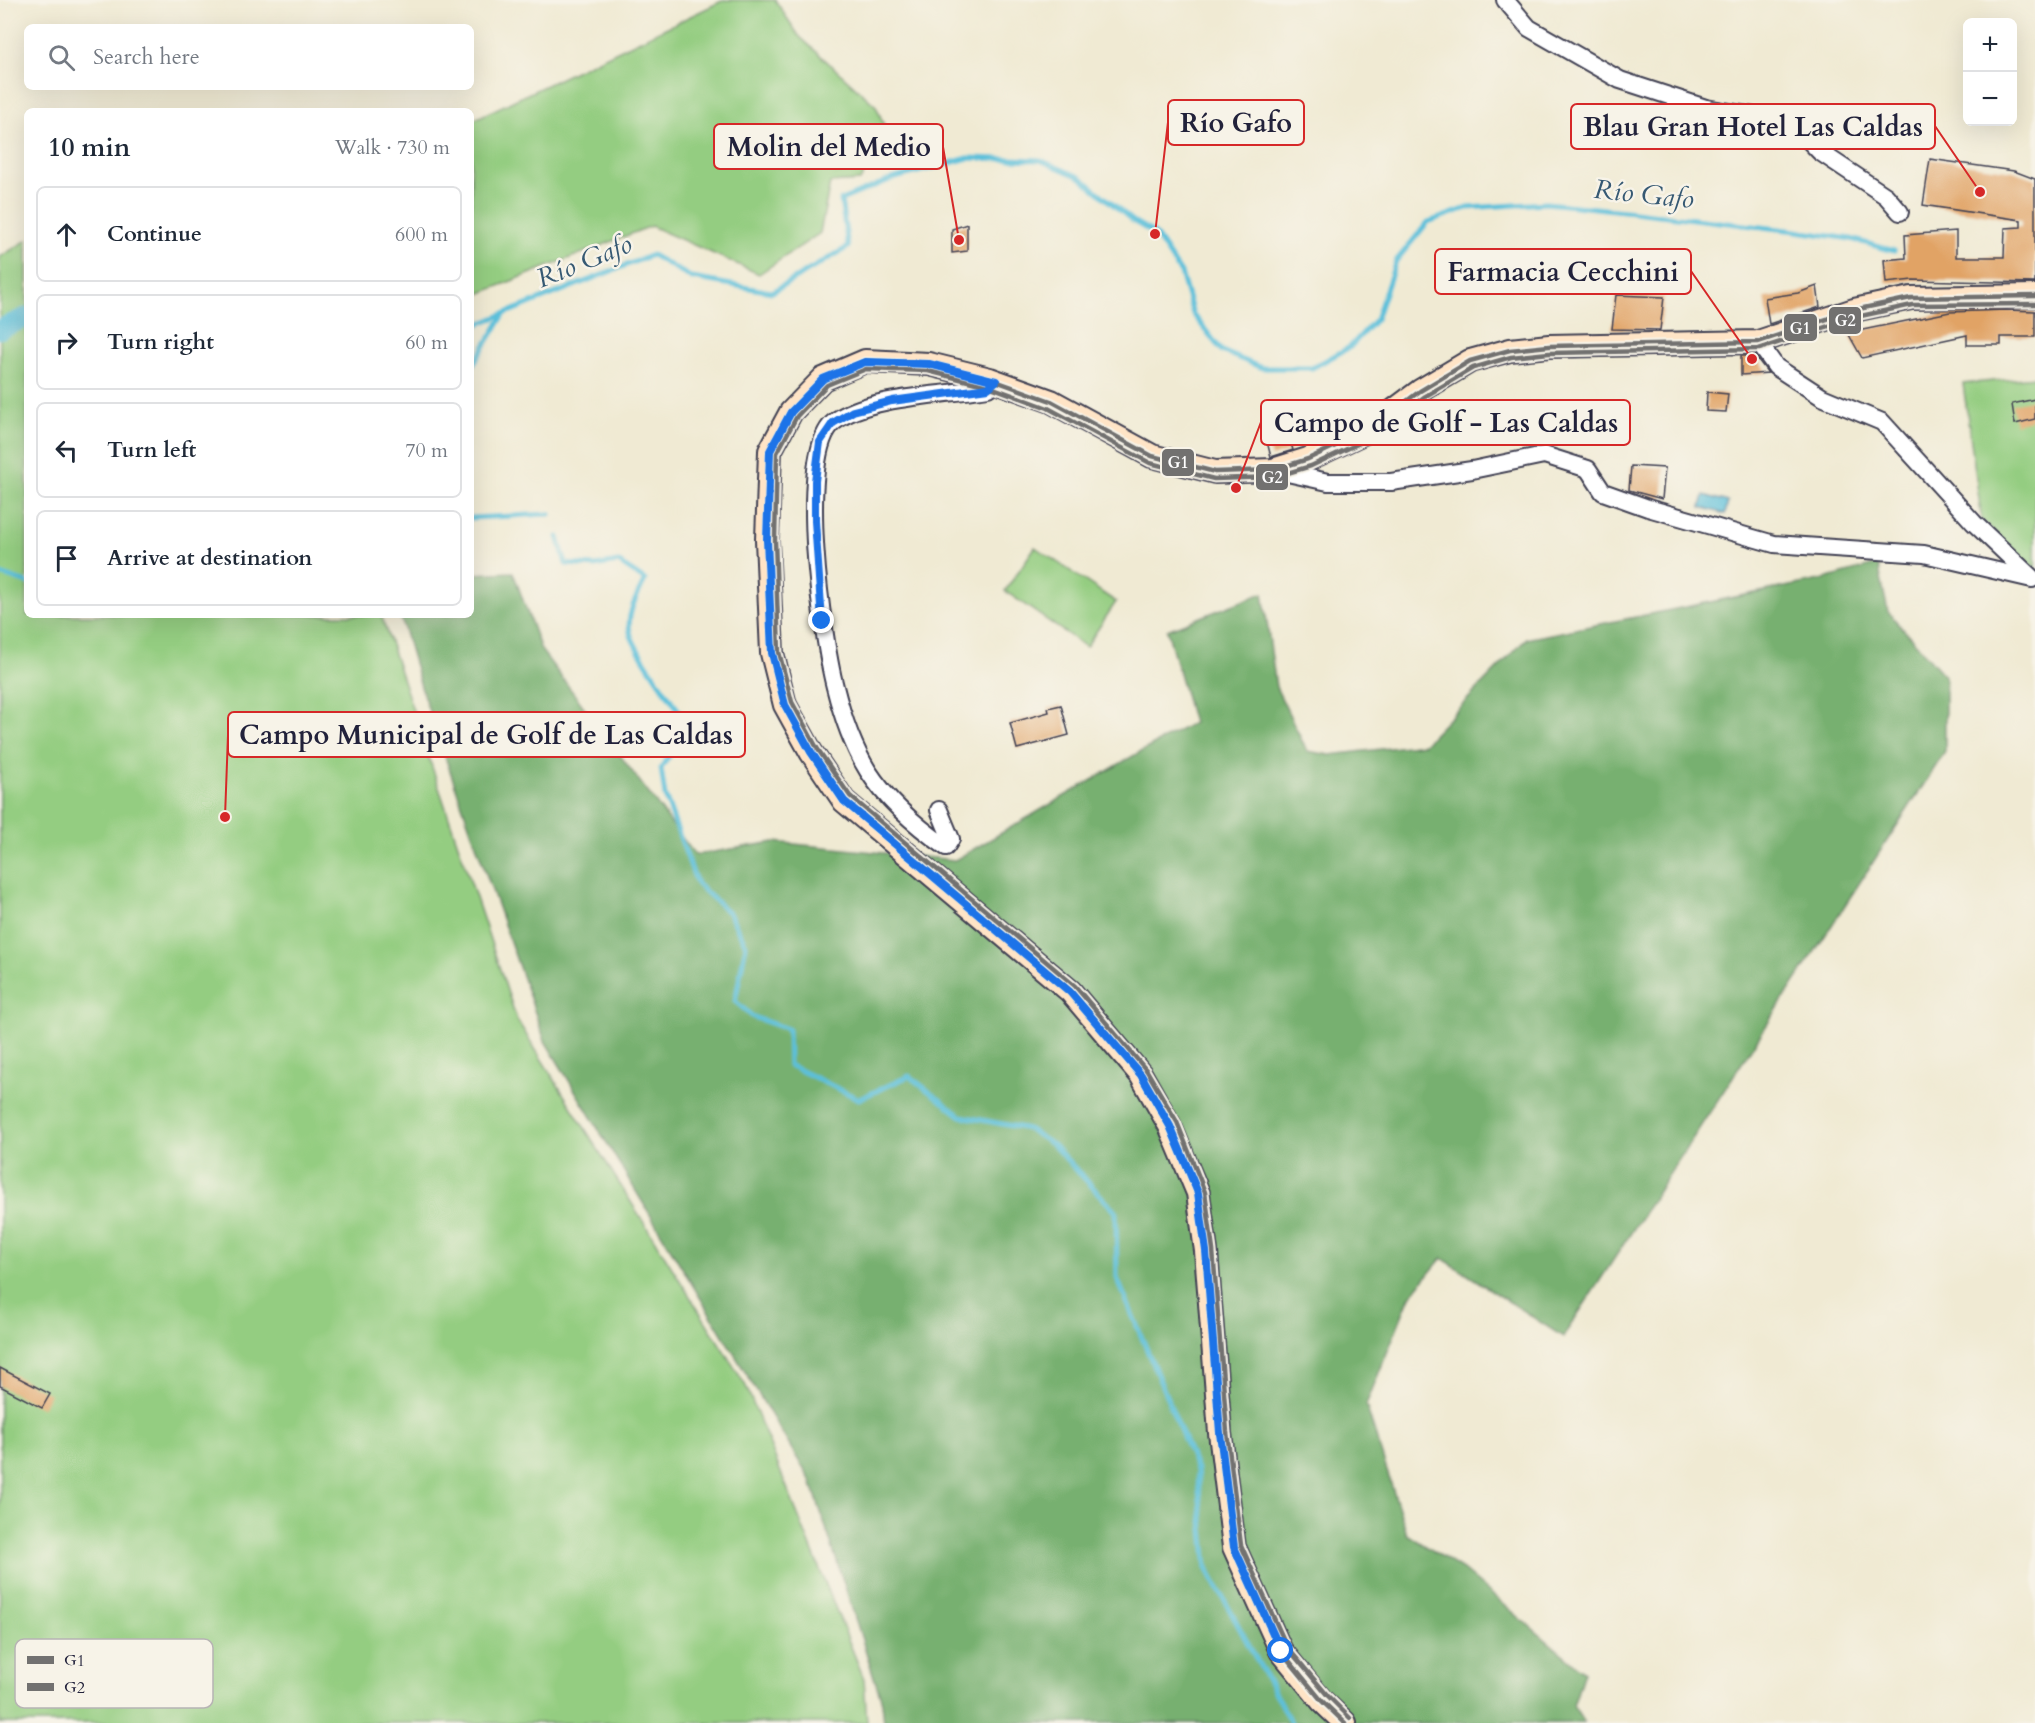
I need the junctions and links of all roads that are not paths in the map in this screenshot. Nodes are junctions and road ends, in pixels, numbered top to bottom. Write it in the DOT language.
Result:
graph roads {
  1 [pos="1505,0"];
  2 [pos="1900,213"];
  3 [pos="2035,296"];
  4 [pos="1758,342"];
  5 [pos="996,381"];
  6 [pos="1273,470"];
  7 [pos="2034,579"];
  8 [pos="939,810"];
  9 [pos="1345,1723"];
  1 -- 2 [label="street"];
  3 -- 4 [label="street"];
  4 -- 6 [label="street"];
  4 -- 7 [label="street"];
  5 -- 6 [label="street"];
  5 -- 8 [label="street"];
  5 -- 9 [label="street"];
  6 -- 7 [label="street"];
}
